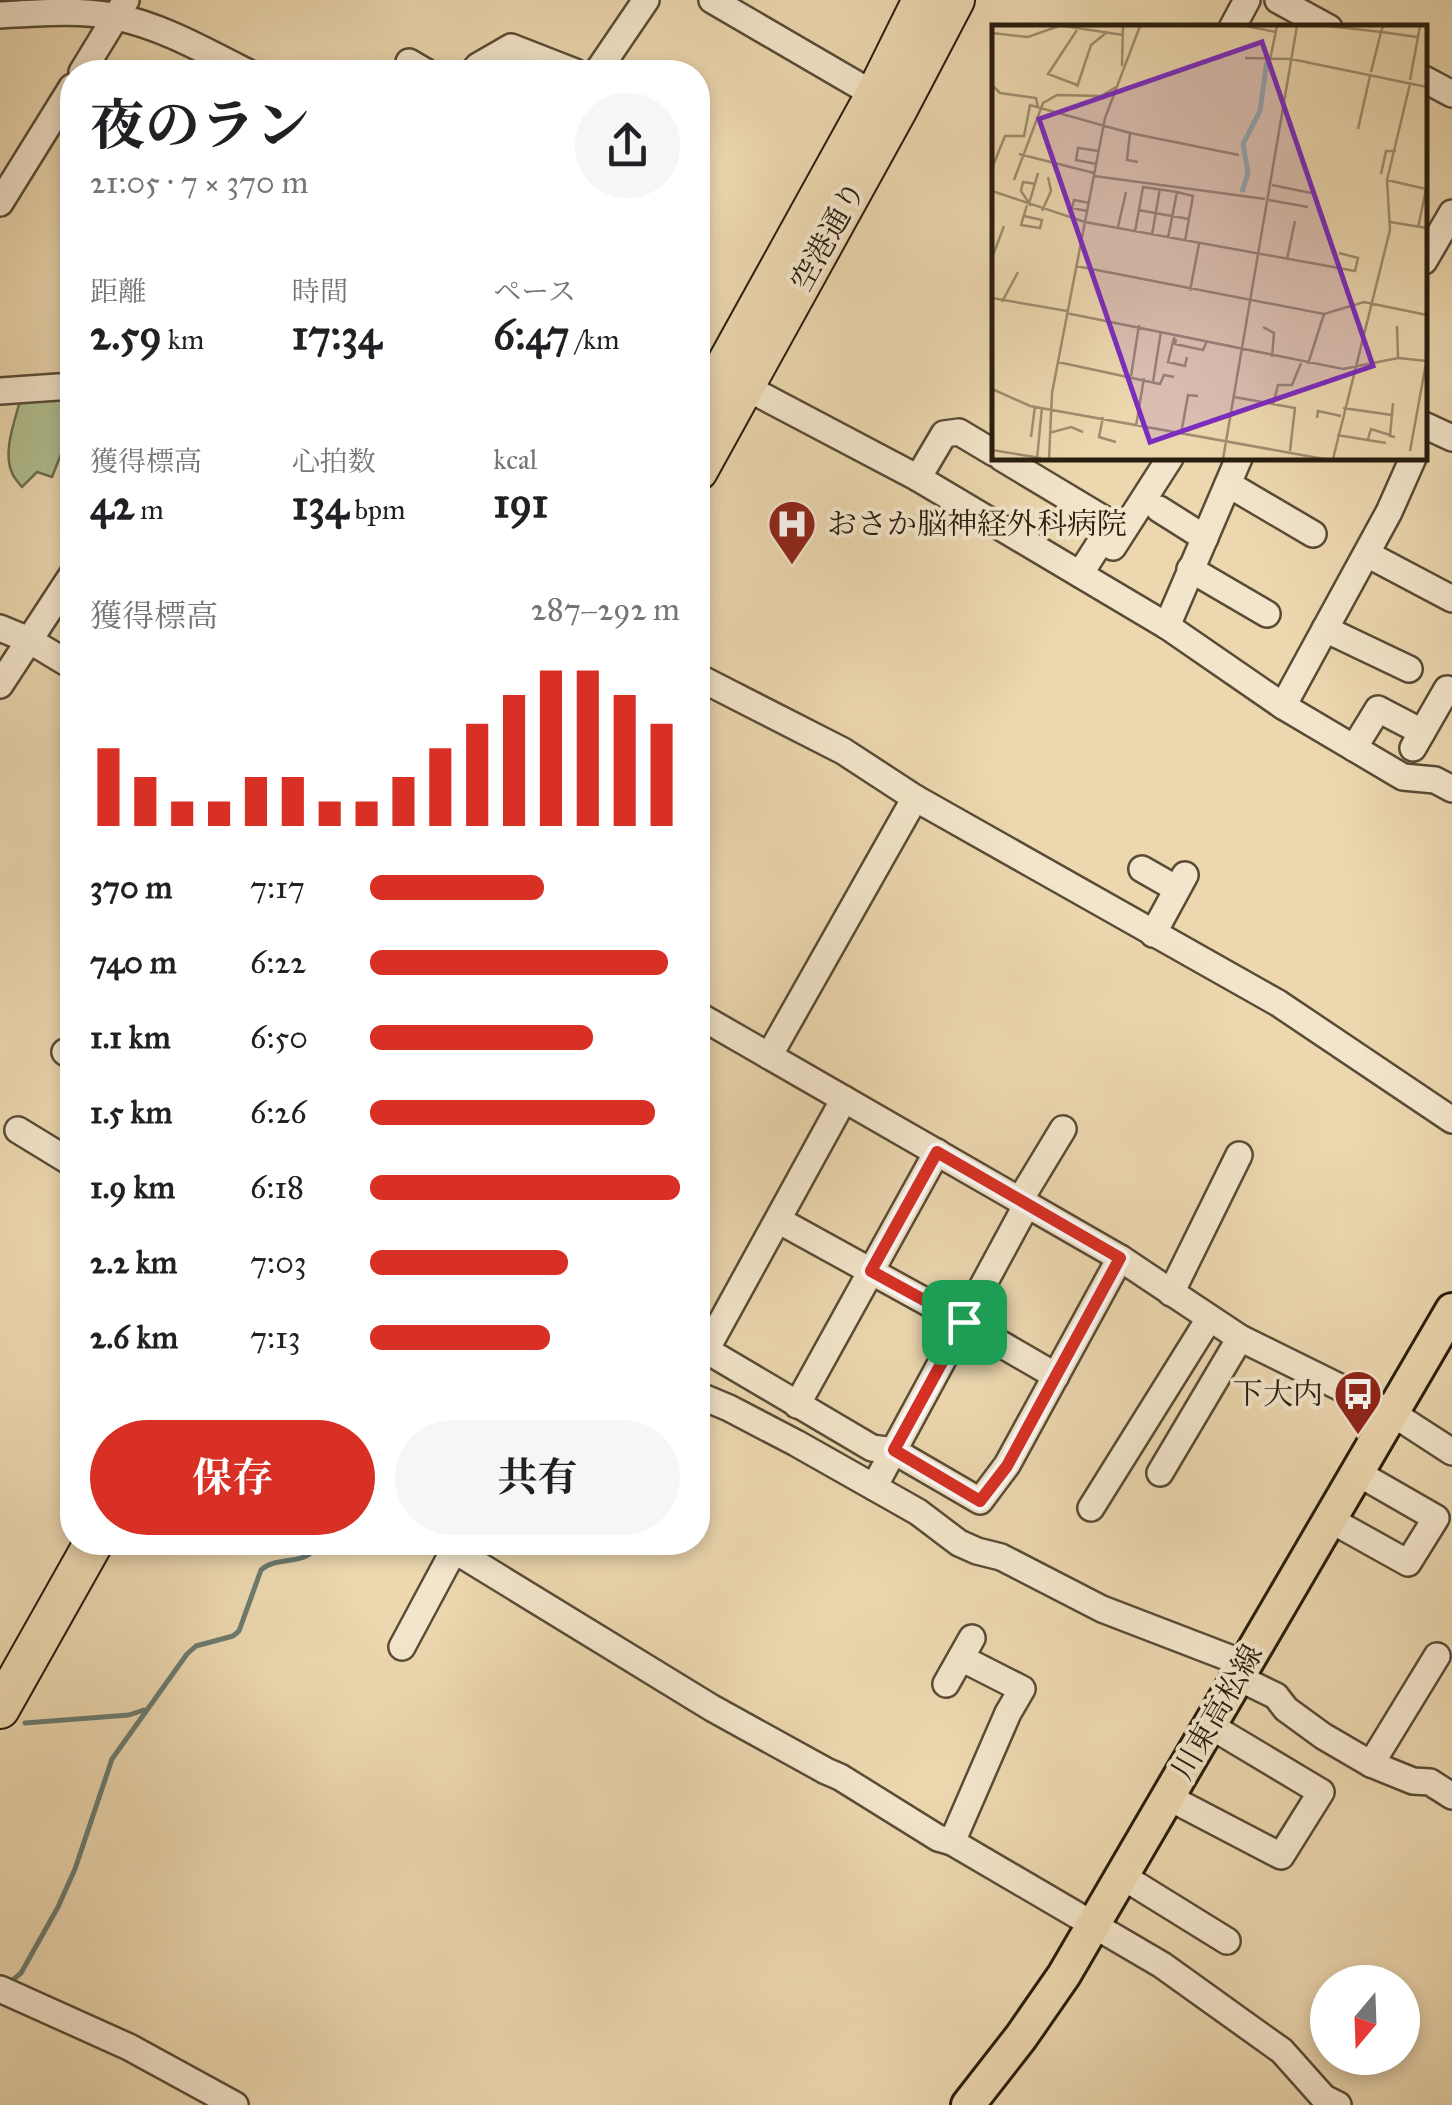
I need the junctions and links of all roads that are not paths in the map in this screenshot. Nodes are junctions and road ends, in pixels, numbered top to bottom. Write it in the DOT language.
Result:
graph roads {
  1 [pos="646,0"];
  2 [pos="712,0"];
  3 [pos="922,0"];
  4 [pos="955,0"];
  5 [pos="1247,0"];
  6 [pos="1278,0"];
  7 [pos="121,8"];
  8 [pos="0,15"];
  9 [pos="1234,25"];
  10 [pos="1323,25"];
  11 [pos="89,60"];
  12 [pos="224,60"];
  13 [pos="488,60"];
  14 [pos="544,60"];
  15 [pos="605,60"];
  16 [pos="1427,81"];
  17 [pos="875,94"];
  18 [pos="1452,94"];
  19 [pos="60,106"];
  20 [pos="0,203"];
  21 [pos="1452,213"];
  22 [pos="1427,256"];
  23 [pos="721,374"];
  24 [pos="60,387"];
  25 [pos="0,391"];
  26 [pos="710,420"];
  27 [pos="1427,429"];
  28 [pos="1452,438"];
  29 [pos="992,452"];
  30 [pos="1005,460"];
  31 [pos="1169,460"];
  32 [pos="1238,460"];
  33 [pos="1412,460"];
  34 [pos="918,478"];
  35 [pos="1228,484"];
  36 [pos="1159,509"];
  37 [pos="1313,534"];
  38 [pos="1205,538"];
  39 [pos="1366,554"];
  40 [pos="1190,568"];
  41 [pos="1086,577"];
  42 [pos="60,593"];
  43 [pos="1452,599"];
  44 [pos="1267,614"];
  45 [pos="1166,626"];
  46 [pos="0,628"];
  47 [pos="1326,629"];
  48 [pos="29,640"];
  49 [pos="60,659"];
  50 [pos="1434,682"];
  51 [pos="710,683"];
  52 [pos="0,685"];
  53 [pos="1283,706"];
  54 [pos="1354,748"];
  55 [pos="1452,789"];
  56 [pos="915,798"];
  57 [pos="1142,870"];
  58 [pos="1153,934"];
  59 [pos="710,1021"];
  60 [pos="769,1056"];
  61 [pos="844,1099"];
  62 [pos="1452,1120"];
  63 [pos="18,1130"];
  64 [pos="1063,1130"];
  65 [pos="937,1152"];
  66 [pos="1239,1155"];
  67 [pos="60,1156"];
  68 [pos="1024,1202"];
  69 [pos="778,1220"];
  70 [pos="1120,1258"];
  71 [pos="871,1271"];
  72 [pos="1171,1293"];
  73 [pos="1452,1310"];
  74 [pos="1209,1319"];
  75 [pos="964,1322"];
  76 [pos="1240,1338"];
  77 [pos="710,1343"];
  78 [pos="710,1352"];
  79 [pos="1056,1376"];
  80 [pos="710,1400"];
  81 [pos="797,1405"];
  82 [pos="1392,1413"];
  83 [pos="894,1450"];
  84 [pos="1452,1452"];
  85 [pos="1356,1472"];
  86 [pos="1160,1473"];
  87 [pos="874,1487"];
  88 [pos="1090,1508"];
  89 [pos="1329,1519"];
  90 [pos="60,1550"];
  91 [pos="87,1555"];
  92 [pos="443,1555"];
  93 [pos="462,1555"];
  94 [pos="402,1646"];
  95 [pos="1438,1656"];
  96 [pos="0,1658"];
  97 [pos="1241,1671"];
  98 [pos="946,1684"];
  99 [pos="0,1709"];
  100 [pos="1209,1726"];
  101 [pos="1372,1764"];
  102 [pos="1452,1796"];
  103 [pos="1168,1797"];
  104 [pos="952,1842"];
  105 [pos="1122,1876"];
  106 [pos="1093,1925"];
  107 [pos="1226,1941"];
  108 [pos="4,1991"];
  109 [pos="235,2105"];
  110 [pos="968,2105"];
  111 [pos="1338,2105"];
  1 -- 15 [label="street"];
  2 -- 17 [label="street"];
  3 -- 17 [label="highway, 空港通り"];
  4 -- 23 [label="highway, 空港通り"];
  5 -- 9 [label="street"];
  6 -- 10 [label="street"];
  7 -- 8 [label="street"];
  7 -- 11 [label="street"];
  7 -- 12 [label="street"];
  13 -- 14 [label="street"];
  16 -- 18 [label="street"];
  17 -- 23 [label="highway, 空港通り"];
  19 -- 20 [label="street"];
  21 -- 22 [label="street"];
  23 -- 26 [label="highway, 空港通り"];
  23 -- 34 [label="street"];
  24 -- 25 [label="street"];
  27 -- 28 [label="street"];
  29 -- 34 [label="street"];
  30 -- 41 [label="street"];
  31 -- 41 [label="street"];
  32 -- 35 [label="street"];
  33 -- 39 [label="street"];
  34 -- 41 [label="street"];
  35 -- 37 [label="street"];
  35 -- 38 [label="street"];
  36 -- 38 [label="street"];
  38 -- 40 [label="street"];
  39 -- 43 [label="street"];
  39 -- 47 [label="street"];
  40 -- 44 [label="street"];
  40 -- 45 [label="street"];
  41 -- 45 [label="street"];
  42 -- 48 [label="street"];
  45 -- 53 [label="street"];
  46 -- 48 [label="street"];
  47 -- 50 [label="street"];
  47 -- 53 [label="street"];
  48 -- 49 [label="street"];
  48 -- 52 [label="street"];
  50 -- 54 [label="street"];
  51 -- 56 [label="street"];
  53 -- 54 [label="street"];
  54 -- 55 [label="street"];
  56 -- 58 [label="street"];
  56 -- 60 [label="street"];
  57 -- 58 [label="street"];
  58 -- 62 [label="street"];
  59 -- 60 [label="street"];
  60 -- 61 [label="street"];
  61 -- 65 [label="street"];
  61 -- 69 [label="street"];
  63 -- 67 [label="street"];
  64 -- 68 [label="street"];
  65 -- 68 [label="street"];
  65 -- 71 [label="street"];
  66 -- 72 [label="street"];
  68 -- 70 [label="street"];
  68 -- 75 [label="street"];
  69 -- 71 [label="street"];
  69 -- 77 [label="street"];
  70 -- 72 [label="street"];
  70 -- 79 [label="street"];
  71 -- 75 [label="street"];
  71 -- 81 [label="street"];
  72 -- 74 [label="street"];
  73 -- 82 [label="main road, 川東高松線"];
  74 -- 76 [label="street"];
  74 -- 88 [label="street"];
  75 -- 79 [label="street"];
  75 -- 83 [label="street"];
  76 -- 82 [label="street"];
  76 -- 86 [label="street"];
  78 -- 81 [label="street"];
  79 -- 83 [label="street"];
  80 -- 87 [label="street"];
  81 -- 83 [label="street"];
  82 -- 84 [label="street"];
  82 -- 85 [label="main road, 川東高松線"];
  83 -- 87 [label="street"];
  85 -- 89 [label="main road, 川東高松線"];
  85 -- 89 [label="street"];
  87 -- 97 [label="street"];
  89 -- 97 [label="main road, 川東高松線"];
  90 -- 96 [label="highway"];
  91 -- 99 [label="highway"];
  92 -- 94 [label="street"];
  93 -- 104 [label="street"];
  95 -- 101 [label="street"];
  97 -- 100 [label="main road, 川東高松線"];
  97 -- 101 [label="street"];
  98 -- 104 [label="street"];
  100 -- 103 [label="main road, 川東高松線"];
  100 -- 103 [label="street"];
  101 -- 102 [label="street"];
  103 -- 105 [label="main road, 川東高松線"];
  104 -- 106 [label="street"];
  105 -- 106 [label="main road, 川東高松線"];
  105 -- 107 [label="street"];
  106 -- 110 [label="main road, 川東高松線"];
  106 -- 111 [label="street"];
  108 -- 109 [label="street"];
}
